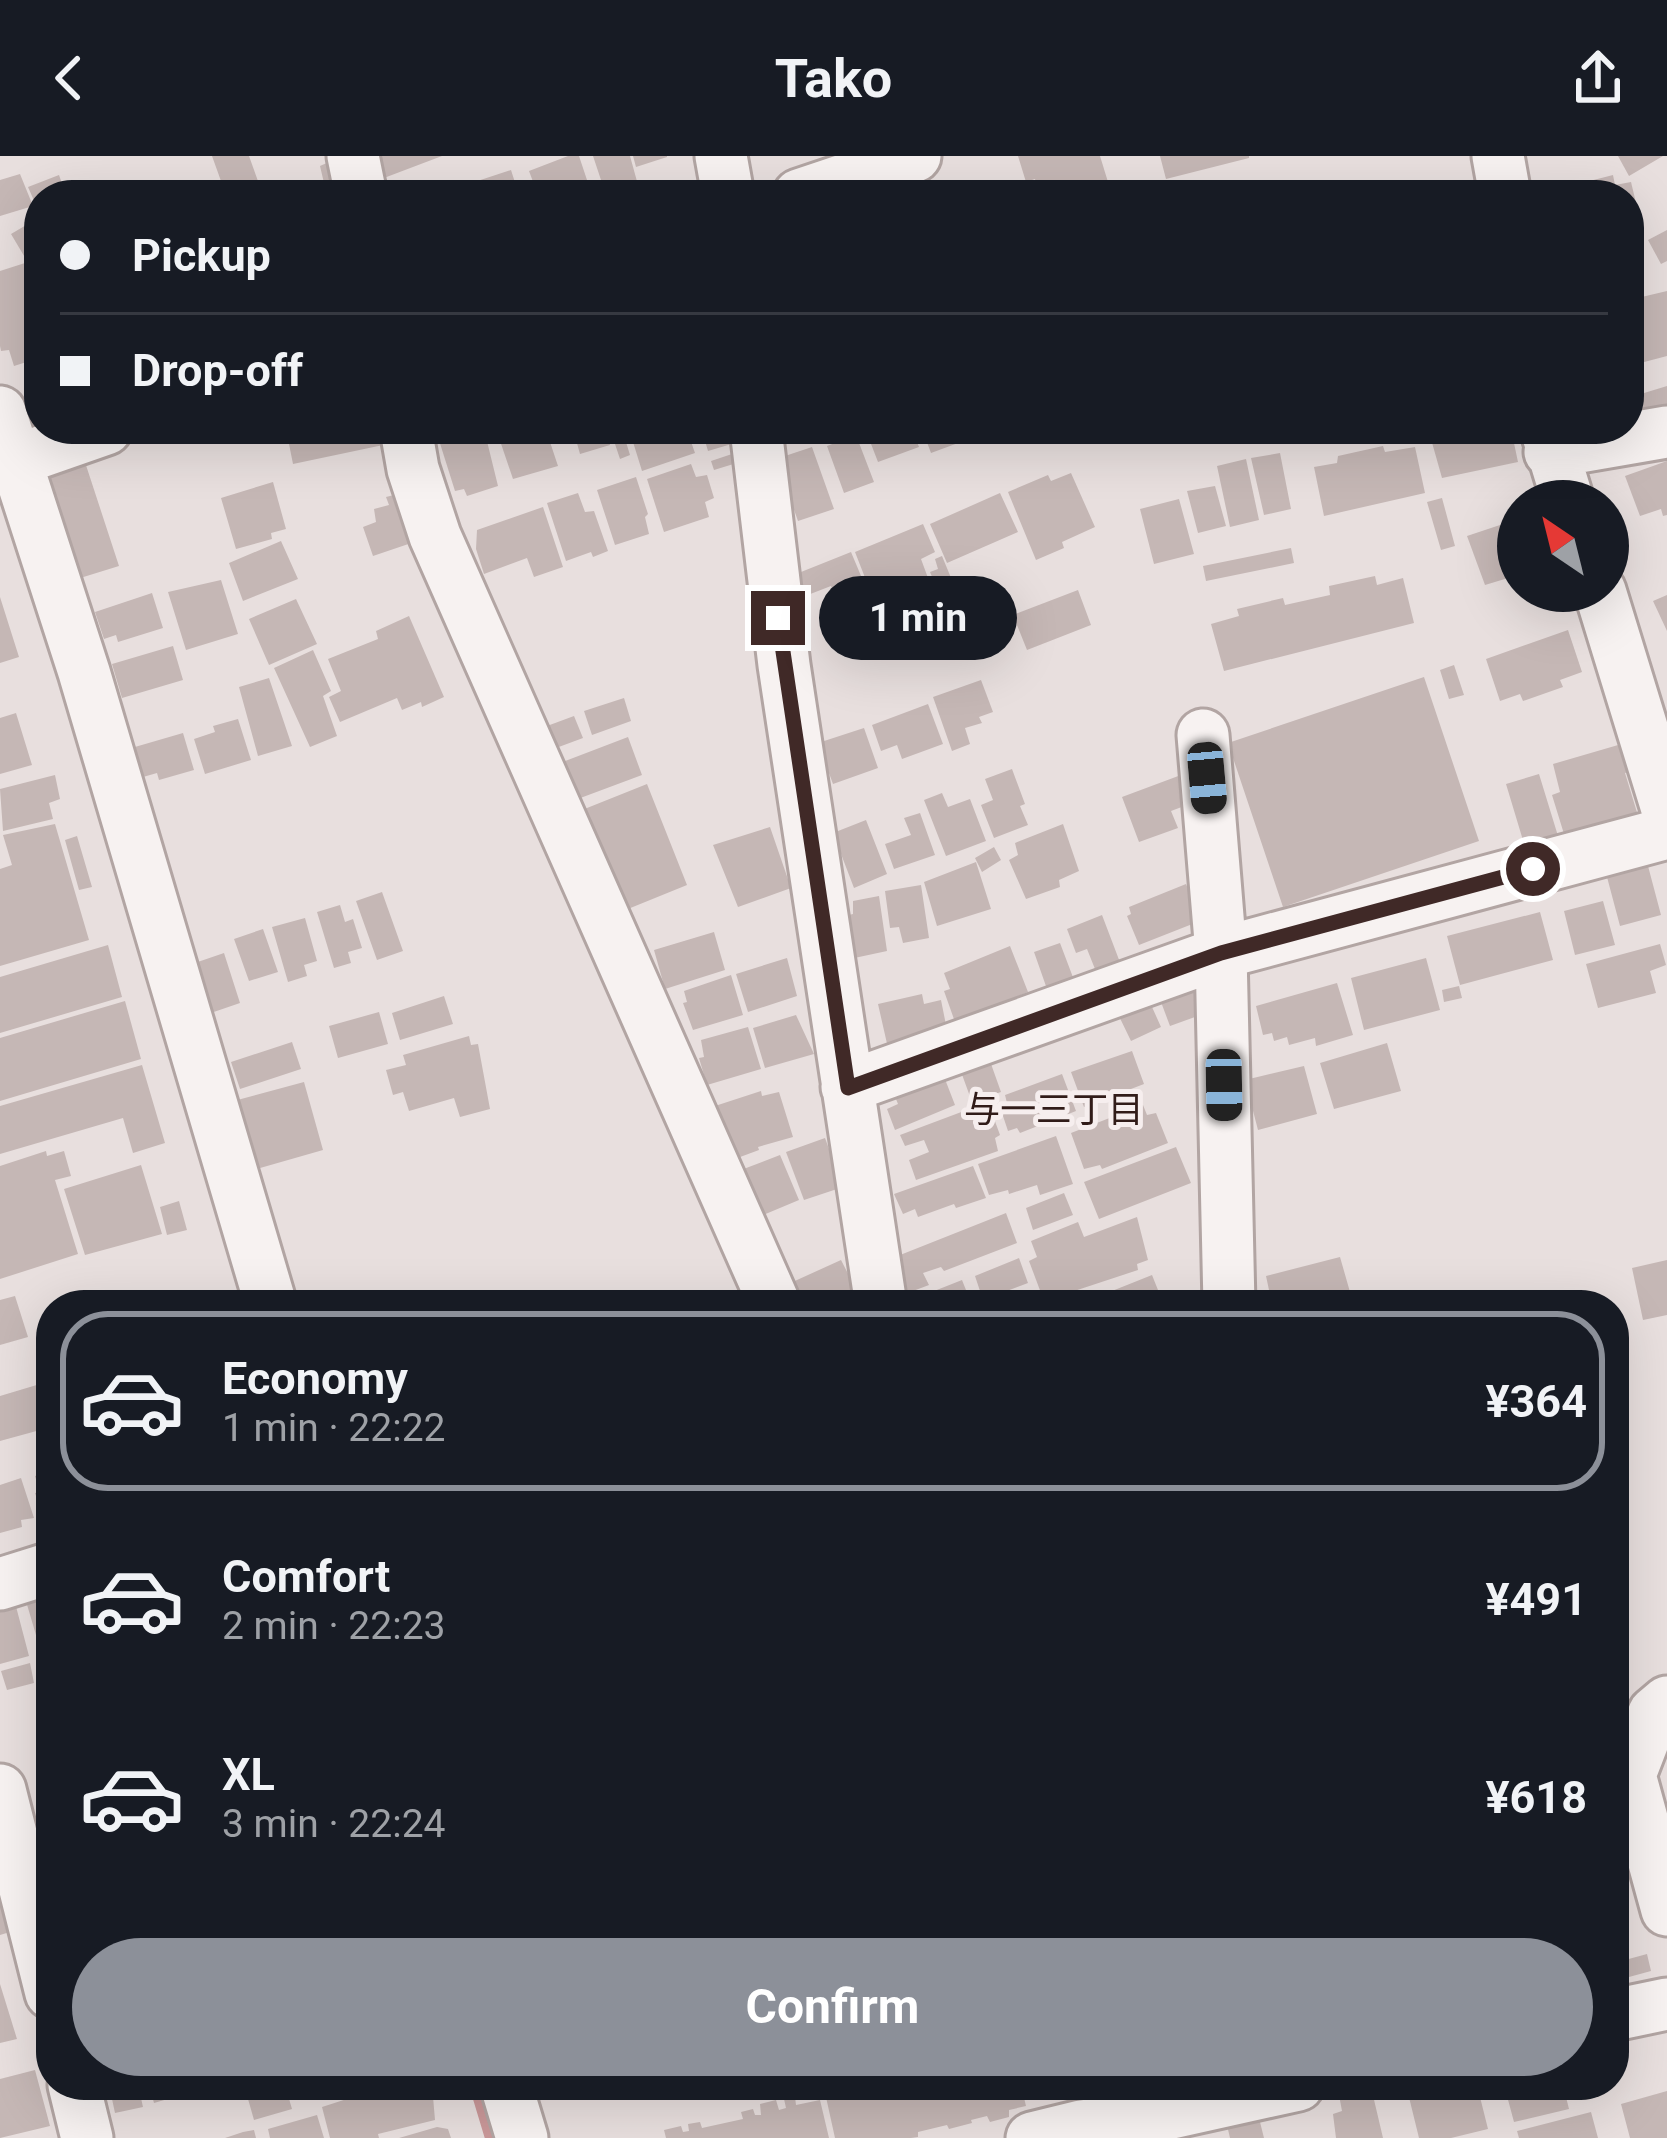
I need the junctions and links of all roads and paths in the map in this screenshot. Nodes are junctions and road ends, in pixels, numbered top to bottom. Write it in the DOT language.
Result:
graph roads {
  1 [pos="915,156"];
  2 [pos="844,180"];
  3 [pos="0,412"];
  4 [pos="64,444"];
  5 [pos="409,444"];
  6 [pos="758,444"];
  7 [pos="1549,444"];
  8 [pos="7,464"];
  9 [pos="1561,480"];
  10 [pos="1606,612"];
  11 [pos="1203,735"];
  12 [pos="1667,809"];
  13 [pos="1667,833"];
  14 [pos="1221,953"];
  15 [pos="848,1088"];
  16 [pos="267,1290"];
  17 [pos="768,1290"];
  18 [pos="879,1290"];
  19 [pos="1228,1290"];
  20 [pos="36,1573"];
  21 [pos="0,1584"];
  22 [pos="1667,1702"];
  23 [pos="0,1790"];
  24 [pos="10,1873"];
  25 [pos="1667,1910"];
  26 [pos="36,1936"];
  27 [pos="1667,2003"];
  28 [pos="1629,2012"];
  29 [pos="78,2100"];
  30 [pos="511,2100"];
  31 [pos="1160,2100"];
  32 [pos="1066,2122"];
  33 [pos="87,2138"];
  34 [pos="522,2138"];
  1 -- 2 [label="street"];
  3 -- 8 [label="street"];
  4 -- 8 [label="street"];
  5 -- 17 [label="street"];
  6 -- 15 [label="street"];
  7 -- 9 [label="street"];
  8 -- 16 [label="street"];
  10 -- 12 [label="street"];
  11 -- 14 [label="street"];
  13 -- 14 [label="street"];
  14 -- 15 [label="street"];
  14 -- 19 [label="street"];
  15 -- 18 [label="street"];
  20 -- 21 [label="street"];
  22 -- 25 [label="street"];
  23 -- 24 [label="street"];
  24 -- 26 [label="street"];
  27 -- 28 [label="street"];
  29 -- 33 [label="street"];
  30 -- 34 [label="street"];
  31 -- 32 [label="street"];
}
